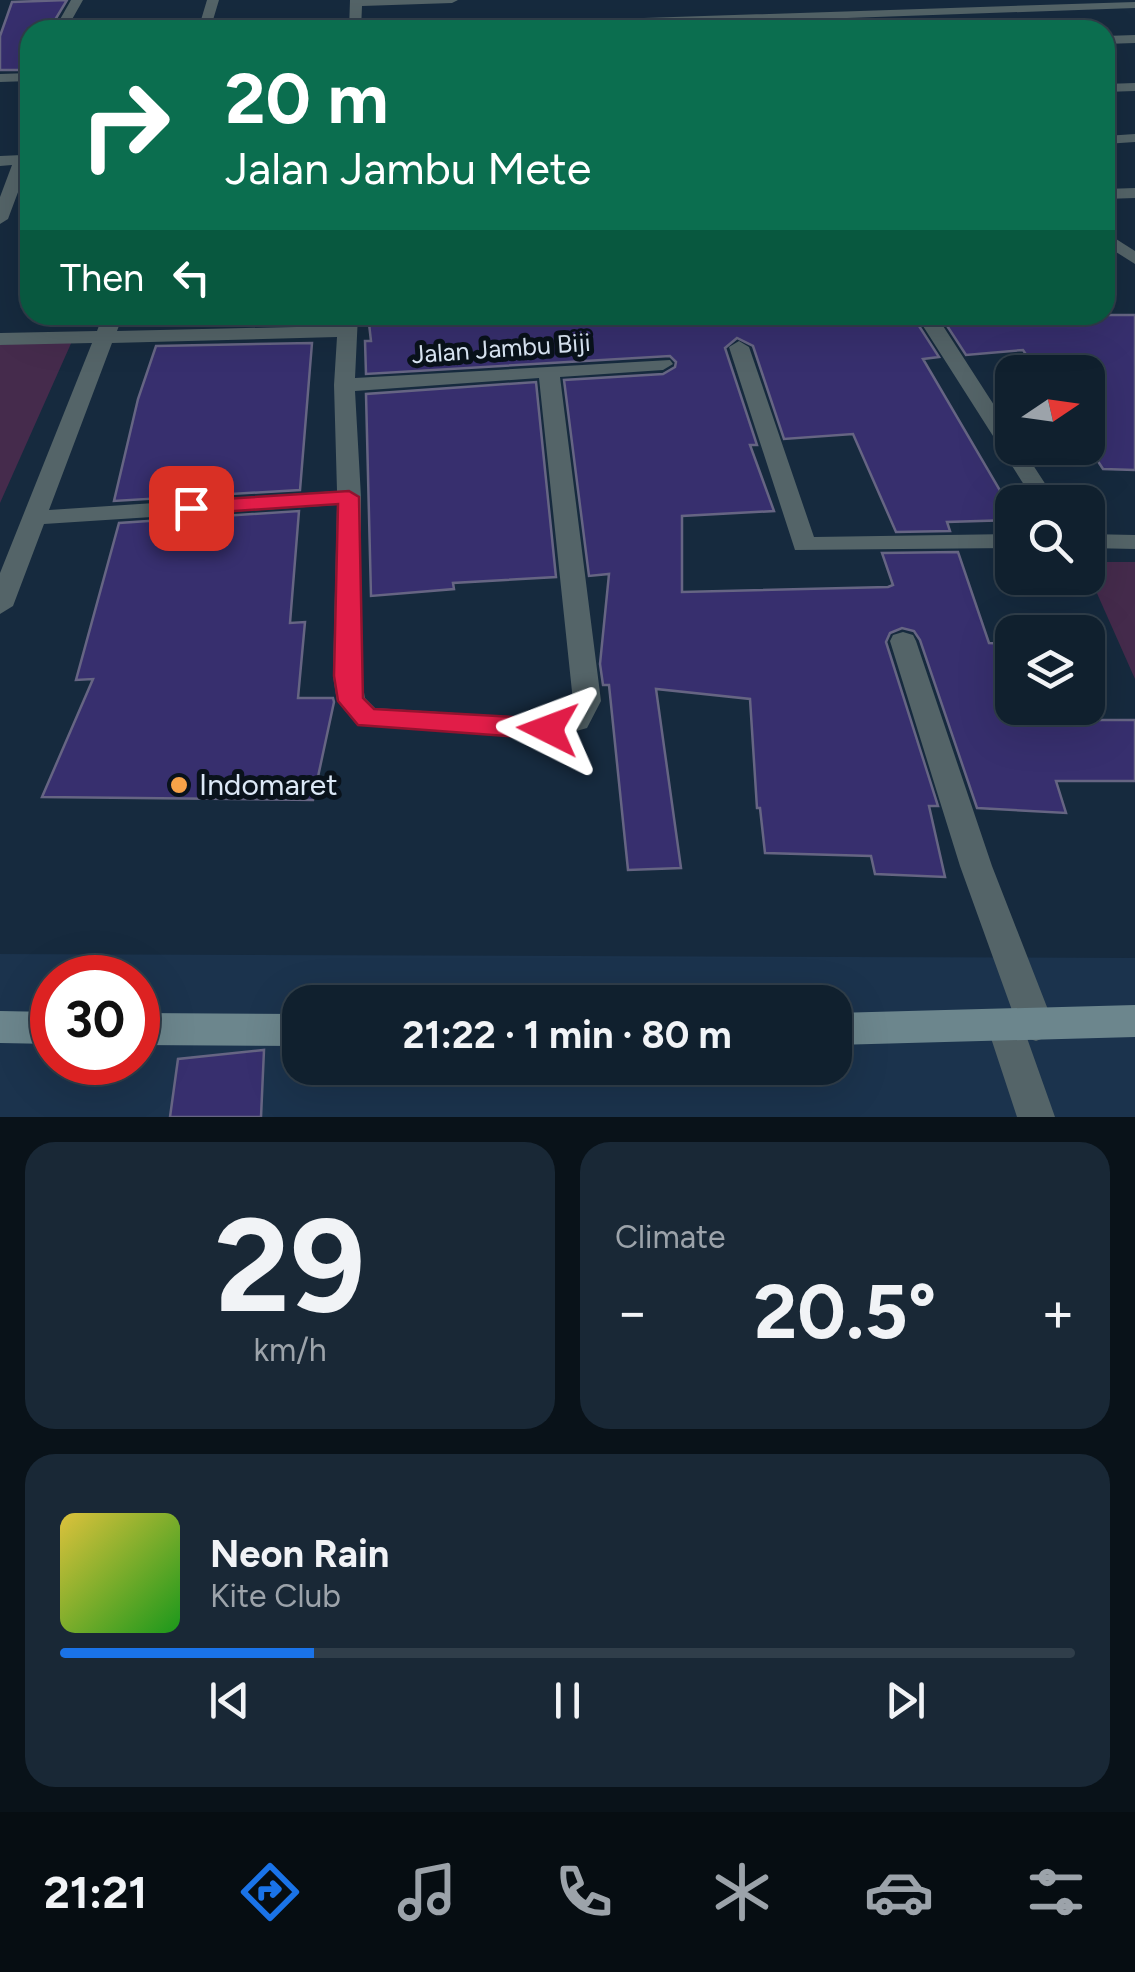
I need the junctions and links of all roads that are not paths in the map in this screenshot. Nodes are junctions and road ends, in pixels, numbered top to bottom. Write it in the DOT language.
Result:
graph roads {
  1 [pos="452,0"];
  2 [pos="857,0"];
  3 [pos="356,2"];
  4 [pos="1109,3"];
  5 [pos="1135,5"];
  6 [pos="872,14"];
  7 [pos="653,20"];
  8 [pos="878,20"];
  9 [pos="1135,20"];
  10 [pos="20,165"];
  11 [pos="0,220"];
  12 [pos="110,325"];
  13 [pos="323,325"];
  14 [pos="348,325"];
  15 [pos="932,325"];
  16 [pos="0,339"];
  17 [pos="739,347"];
  18 [pos="662,364"];
  19 [pos="549,374"];
  20 [pos="344,385"];
  21 [pos="1035,485"];
  22 [pos="349,497"];
  23 [pos="33,518"];
  24 [pos="995,541"];
  25 [pos="1105,541"];
  26 [pos="1135,542"];
  27 [pos="0,606"];
  28 [pos="902,641"];
  29 [pos="1135,1020"];
  30 [pos="1020,1026"];
  31 [pos="0,1028"];
  32 [pos="30,1028"];
  33 [pos="852,1028"];
  34 [pos="160,1029"];
  35 [pos="282,1030"];
  36 [pos="1036,1117"];
  1 -- 3 [label="street"];
  2 -- 6 [label="street"];
  4 -- 5 [label="street"];
  4 -- 6 [label="street"];
  4 -- 9 [label="street"];
  6 -- 7 [label="street"];
  6 -- 8 [label="street"];
  10 -- 11 [label="street"];
  12 -- 13 [label="street"];
  12 -- 16 [label="street"];
  12 -- 23 [label="street"];
  14 -- 20 [label="street"];
  15 -- 21 [label="street"];
  17 -- 24 [label="street"];
  18 -- 19 [label="street, Jalan Jambu Biji"];
  19 -- 20 [label="street, Jalan Jambu Biji"];
  19 -- 22 [label="street"];
  20 -- 22 [label="street"];
  22 -- 23 [label="street"];
  23 -- 27 [label="street"];
  25 -- 26 [label="street"];
  28 -- 30 [label="street"];
  29 -- 30 [label="main road"];
  30 -- 33 [label="main road"];
  30 -- 36 [label="street"];
  31 -- 32 [label="main road"];
  34 -- 35 [label="main road"];
}
